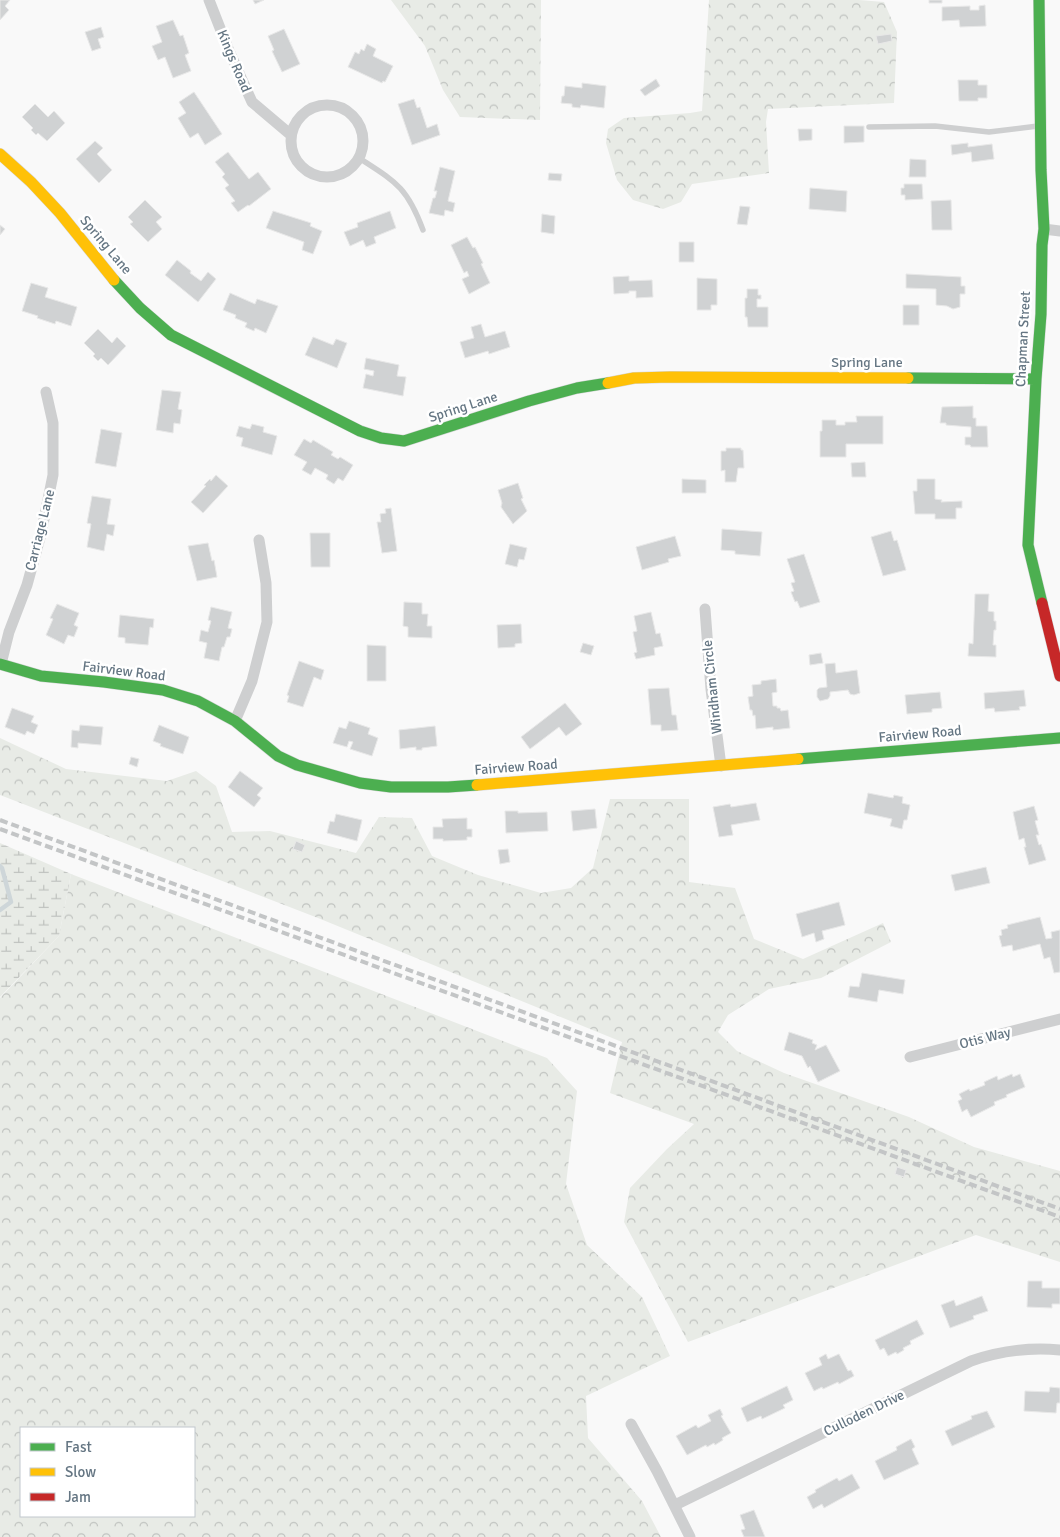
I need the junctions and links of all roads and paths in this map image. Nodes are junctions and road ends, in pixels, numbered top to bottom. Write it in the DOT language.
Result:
graph roads {
  1 [pos="209,0"];
  2 [pos="1039,0"];
  3 [pos="1040,126"];
  4 [pos="869,127"];
  5 [pos="291,136"];
  6 [pos="0,154"];
  7 [pos="359,158"];
  8 [pos="1044,229"];
  9 [pos="423,230"];
  10 [pos="1060,231"];
  11 [pos="1036,379"];
  12 [pos="46,392"];
  13 [pos="259,540"];
  14 [pos="705,608"];
  15 [pos="0,664"];
  16 [pos="1060,676"];
  17 [pos="235,721"];
  18 [pos="1060,738"];
  19 [pos="721,766"];
  20 [pos="1060,1019"];
  21 [pos="910,1057"];
  22 [pos="1060,1350"];
  23 [pos="631,1424"];
  24 [pos="675,1505"];
  25 [pos="690,1537"];
  1 -- 5 [label="street, Kings Road"];
  2 -- 3 [label="street, Chapman Street"];
  3 -- 4 [label="lane"];
  3 -- 8 [label="street, Chapman Street"];
  5 -- 7 [label="street"];
  5 -- 7 [label="street"];
  6 -- 11 [label="street, Spring Lane"];
  7 -- 9 [label="lane"];
  8 -- 10 [label="street"];
  8 -- 11 [label="street, Chapman Street"];
  11 -- 16 [label="street, Chapman Street"];
  12 -- 15 [label="street, Carriage Lane"];
  13 -- 17 [label="street"];
  14 -- 19 [label="street, Windham Circle"];
  15 -- 17 [label="street, Fairview Road"];
  17 -- 19 [label="street, Fairview Road"];
  18 -- 19 [label="street, Fairview Road"];
  20 -- 21 [label="street, Otis Way"];
  22 -- 24 [label="street, Culloden Drive"];
  23 -- 24 [label="street"];
  24 -- 25 [label="street"];
}
